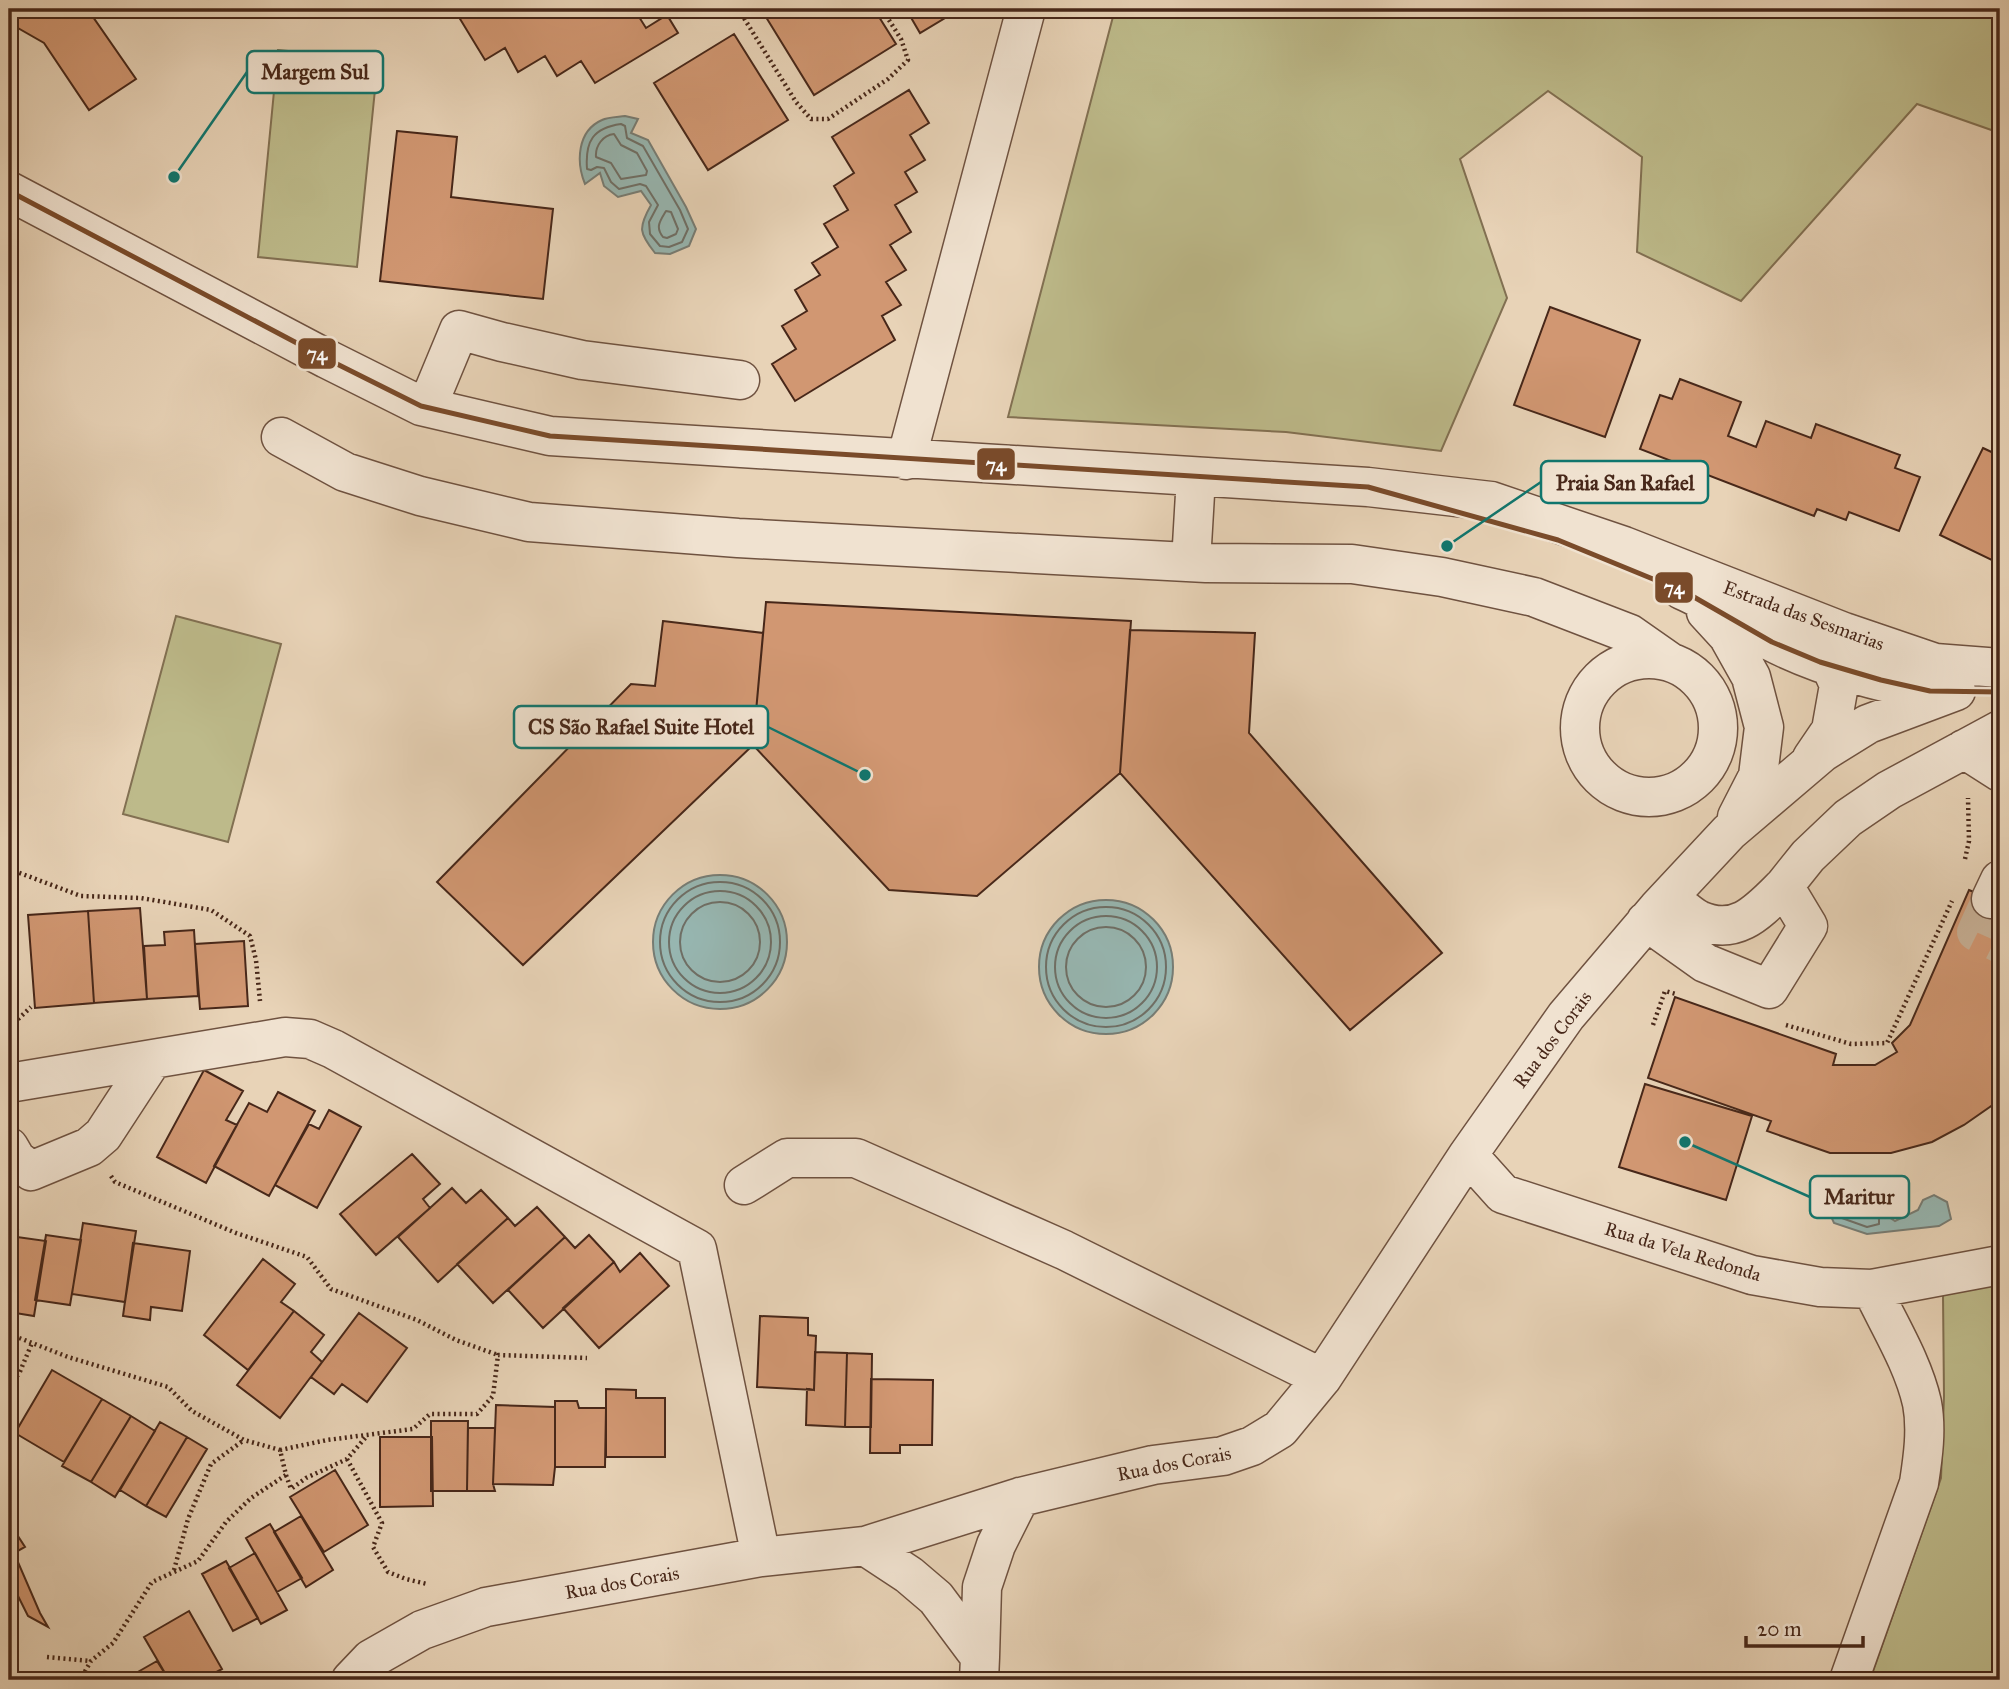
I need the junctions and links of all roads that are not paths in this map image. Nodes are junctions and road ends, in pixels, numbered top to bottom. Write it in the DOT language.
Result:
graph roads {
  1 [pos="1026,9"];
  2 [pos="9,191"];
  3 [pos="740,380"];
  4 [pos="428,407"];
  5 [pos="281,437"];
  6 [pos="906,460"];
  7 [pos="1196,477"];
  8 [pos="1368,487"];
  9 [pos="1191,562"];
  10 [pos="1688,593"];
  11 [pos="1534,597"];
  12 [pos="1758,599"];
  13 [pos="1817,656"];
  14 [pos="1670,662"];
  15 [pos="1982,679"];
  16 [pos="1594,685"];
  17 [pos="1764,727"];
  18 [pos="2000,730"];
  19 [pos="1964,748"];
  20 [pos="1804,768"];
  21 [pos="2000,772"];
  22 [pos="1729,832"];
  23 [pos="1784,886"];
  24 [pos="1658,909"];
  25 [pos="152,1060"];
  26 [pos="9,1083"];
  27 [pos="9,1147"];
  28 [pos="1468,1155"];
  29 [pos="744,1185"];
  30 [pos="2000,1265"];
  31 [pos="1872,1289"];
  32 [pos="1322,1378"];
  33 [pos="1020,1497"];
  34 [pos="865,1546"];
  35 [pos="761,1557"];
  36 [pos="979,1669"];
  37 [pos="351,1680"];
  38 [pos="1849,1680"];
  1 -- 6 [label="street"];
  2 -- 4 [label="street, Estrada das Sesmarias"];
  3 -- 4 [label="street"];
  4 -- 6 [label="street, Estrada das Sesmarias"];
  5 -- 9 [label="street"];
  6 -- 7 [label="street, Estrada das Sesmarias"];
  7 -- 8 [label="street, Estrada das Sesmarias"];
  7 -- 9 [label="street"];
  8 -- 10 [label="street, Estrada das Sesmarias"];
  8 -- 12 [label="street, Estrada das Sesmarias"];
  9 -- 11 [label="street"];
  10 -- 13 [label="street, Estrada das Sesmarias"];
  10 -- 17 [label="street"];
  11 -- 14 [label="street"];
  11 -- 16 [label="street"];
  12 -- 13 [label="street"];
  12 -- 15 [label="street, Estrada das Sesmarias"];
  13 -- 15 [label="street, Estrada das Sesmarias"];
  13 -- 17 [label="street"];
  13 -- 20 [label="street"];
  14 -- 16 [label="street"];
  14 -- 16 [label="street"];
  15 -- 20 [label="street"];
  17 -- 22 [label="street"];
  18 -- 19 [label="street"];
  19 -- 21 [label="street"];
  19 -- 23 [label="street"];
  20 -- 22 [label="street"];
  22 -- 24 [label="street, Rua dos Corais"];
  23 -- 24 [label="street"];
  23 -- 24 [label="street"];
  24 -- 28 [label="street, Rua dos Corais"];
  25 -- 26 [label="street"];
  25 -- 27 [label="street"];
  25 -- 35 [label="street"];
  28 -- 31 [label="street, Rua da Vela Redonda"];
  28 -- 32 [label="street, Rua dos Corais"];
  29 -- 32 [label="street"];
  30 -- 31 [label="street, Rua da Vela Redonda"];
  31 -- 38 [label="street"];
  32 -- 33 [label="street, Rua dos Corais"];
  33 -- 34 [label="street, Rua dos Corais"];
  33 -- 36 [label="street"];
  34 -- 35 [label="street, Rua dos Corais"];
  34 -- 36 [label="street"];
  35 -- 37 [label="street, Rua dos Corais"];
}
